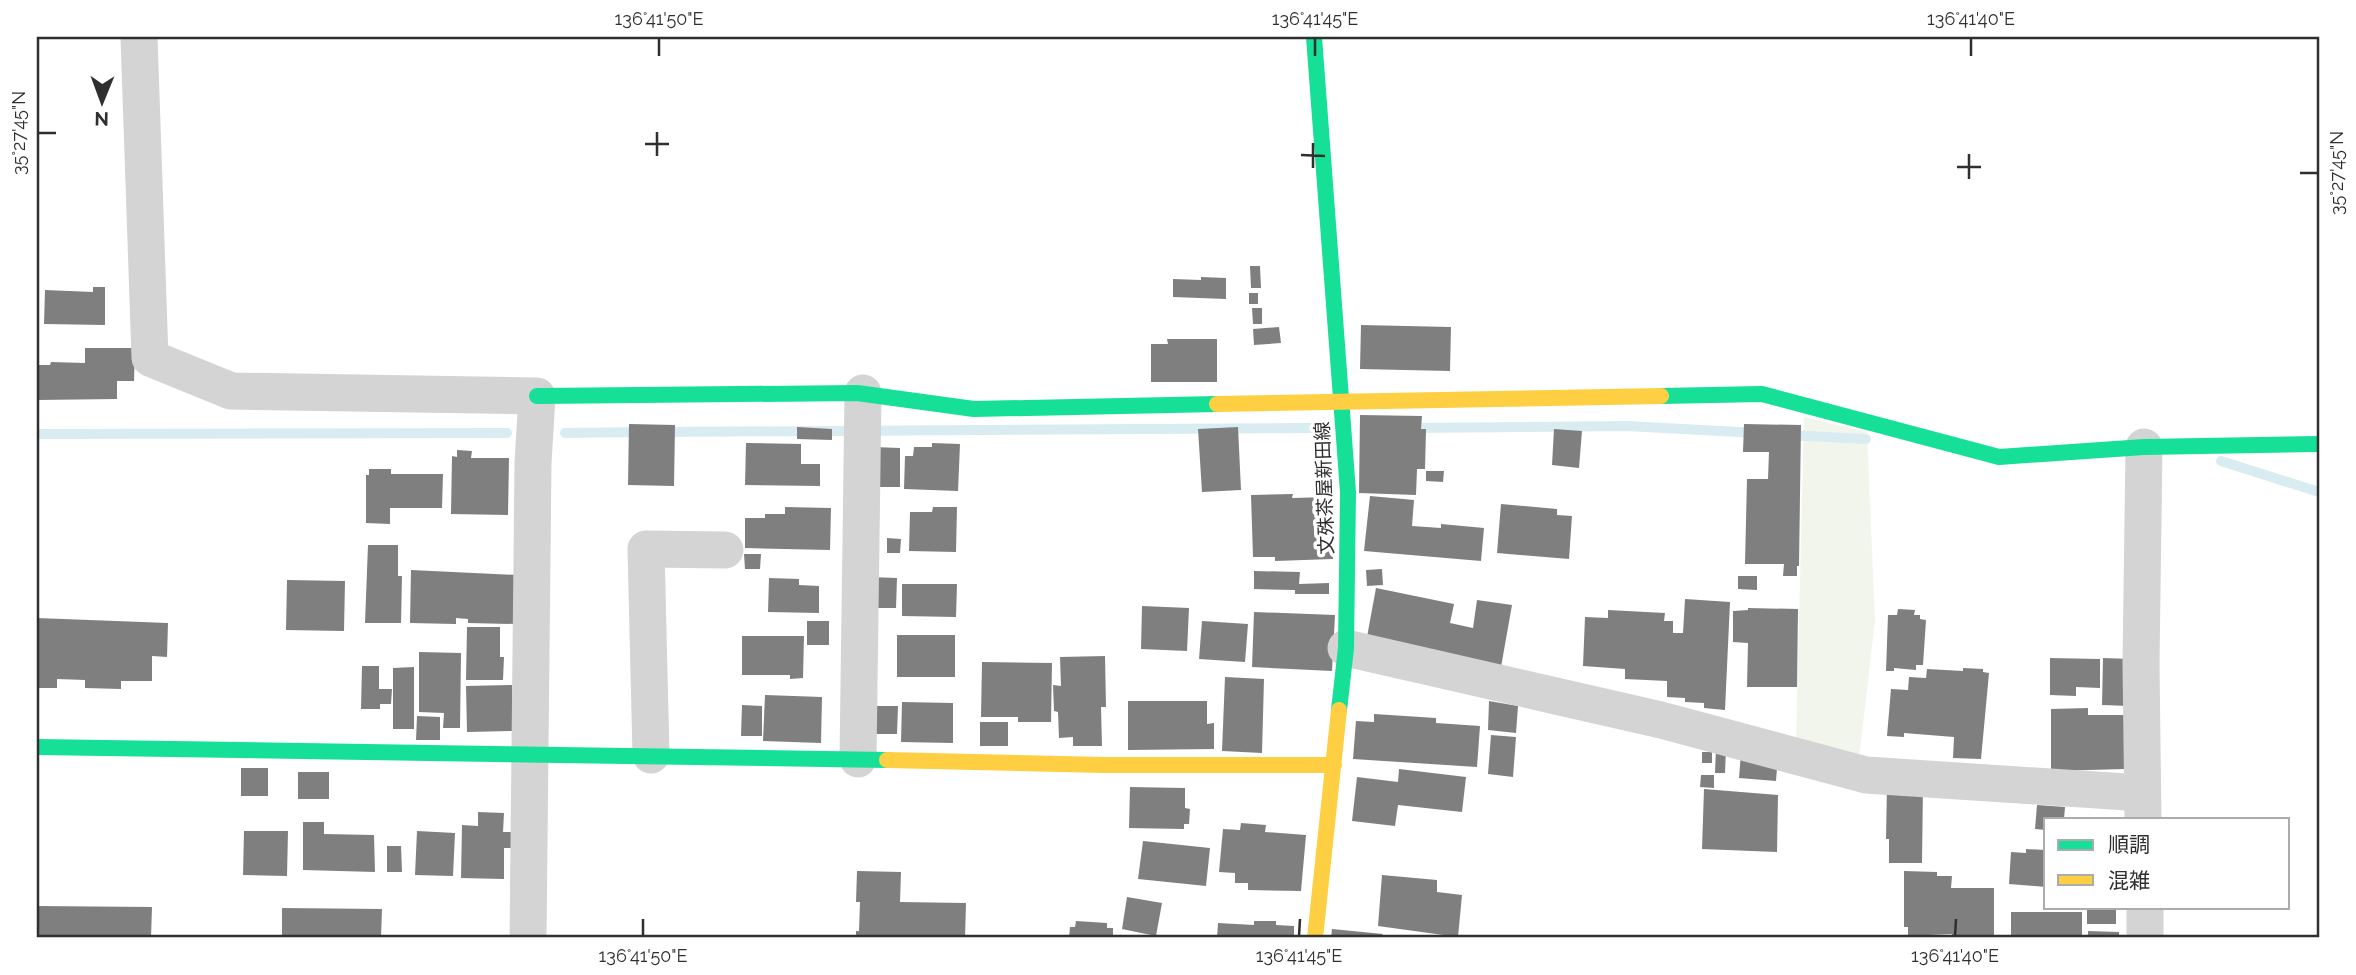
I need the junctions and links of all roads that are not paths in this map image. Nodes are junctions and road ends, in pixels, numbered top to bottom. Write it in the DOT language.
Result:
graph roads {
  1 [pos="139,37"];
  2 [pos="1314,37"];
  3 [pos="863,393"];
  4 [pos="537,396"];
  5 [pos="1342,402"];
  6 [pos="2319,444"];
  7 [pos="2144,447"];
  8 [pos="725,550"];
  9 [pos="1346,648"];
  10 [pos="37,747"];
  11 [pos="530,755"];
  12 [pos="651,755"];
  13 [pos="858,760"];
  14 [pos="1334,765"];
  15 [pos="2143,806"];
  16 [pos="2145,908"];
  17 [pos="528,938"];
  18 [pos="1315,938"];
  19 [pos="2145,938"];
  1 -- 4 [label="street"];
  2 -- 5 [label="street, 文殊茶屋新田線"];
  3 -- 4 [label="street"];
  3 -- 5 [label="street"];
  3 -- 13 [label="street"];
  4 -- 11 [label="street"];
  5 -- 7 [label="street"];
  5 -- 9 [label="street, 文殊茶屋新田線"];
  6 -- 7 [label="street"];
  7 -- 15 [label="street"];
  8 -- 12 [label="street"];
  9 -- 14 [label="street, 文殊茶屋新田線"];
  9 -- 15 [label="street"];
  10 -- 11 [label="street"];
  11 -- 12 [label="street"];
  11 -- 17 [label="street"];
  12 -- 13 [label="street"];
  13 -- 14 [label="street"];
  14 -- 18 [label="street, 文殊茶屋新田線"];
  16 -- 19 [label="street"];
}
